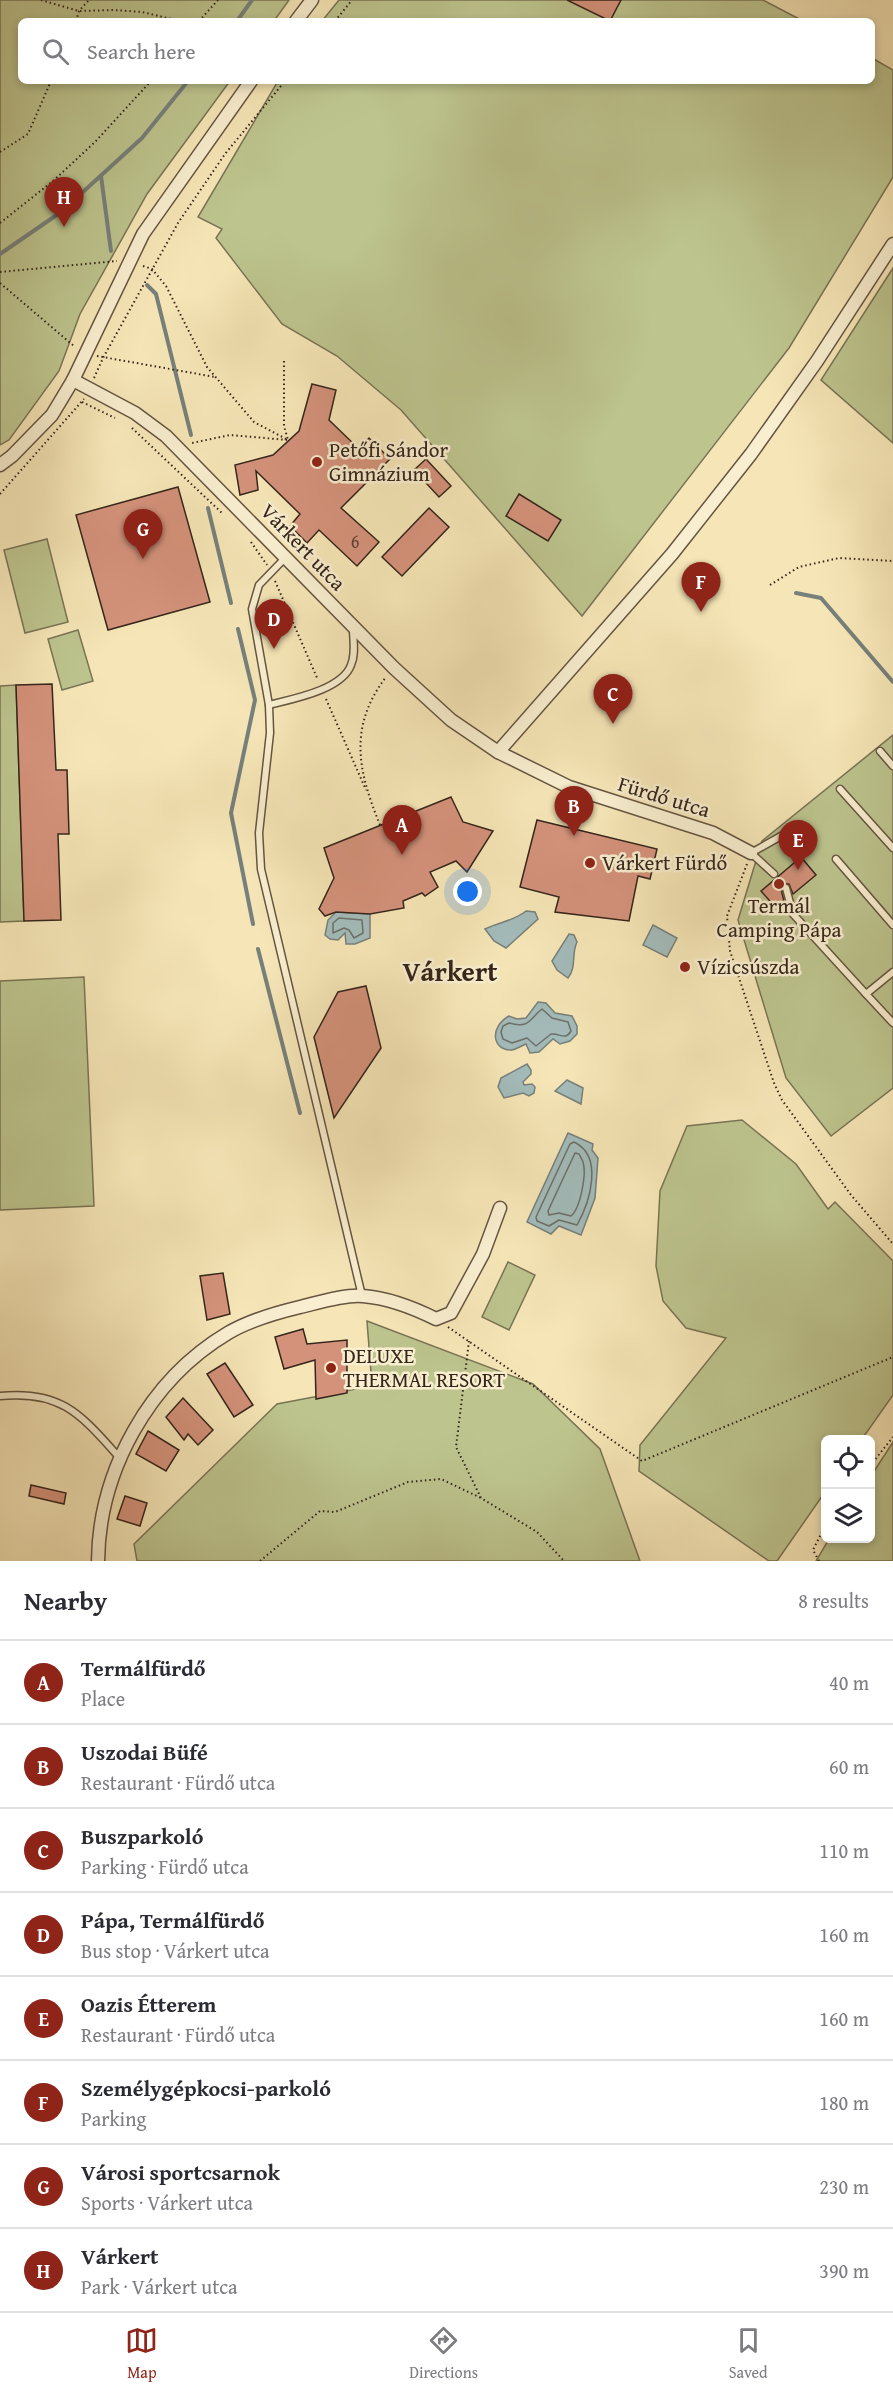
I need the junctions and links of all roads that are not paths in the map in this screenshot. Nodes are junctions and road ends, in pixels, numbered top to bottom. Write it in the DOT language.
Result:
graph roads {
  1 [pos="312,0"];
  2 [pos="298,18"];
  3 [pos="249,84"];
  4 [pos="893,244"];
  5 [pos="73,380"];
  6 [pos="0,465"];
  7 [pos="286,556"];
  8 [pos="353,625"];
  9 [pos="269,705"];
  10 [pos="880,751"];
  11 [pos="498,752"];
  12 [pos="893,766"];
  13 [pos="840,789"];
  14 [pos="797,827"];
  15 [pos="893,848"];
  16 [pos="751,853"];
  17 [pos="836,859"];
  18 [pos="774,874"];
  19 [pos="786,888"];
  20 [pos="893,925"];
  21 [pos="893,972"];
  22 [pos="866,994"];
  23 [pos="893,1023"];
  24 [pos="500,1209"];
  25 [pos="362,1296"];
  26 [pos="0,1396"];
  27 [pos="120,1457"];
  28 [pos="98,1561"];
  1 -- 2 [label="street"];
  3 -- 5 [label="street"];
  4 -- 11 [label="street"];
  5 -- 6 [label="street"];
  5 -- 7 [label="street, Várkert utca"];
  7 -- 8 [label="street, Várkert utca"];
  7 -- 9 [label="lane"];
  8 -- 9 [label="lane"];
  8 -- 11 [label="street, Várkert utca"];
  9 -- 25 [label="lane"];
  10 -- 12 [label="lane"];
  11 -- 16 [label="street, Fürdő utca"];
  13 -- 15 [label="lane"];
  14 -- 16 [label="lane"];
  16 -- 18 [label="lane"];
  17 -- 20 [label="lane"];
  19 -- 22 [label="lane"];
  21 -- 22 [label="lane"];
  22 -- 23 [label="lane"];
  24 -- 25 [label="street"];
  25 -- 27 [label="street"];
  26 -- 27 [label="lane"];
  27 -- 28 [label="street"];
}
